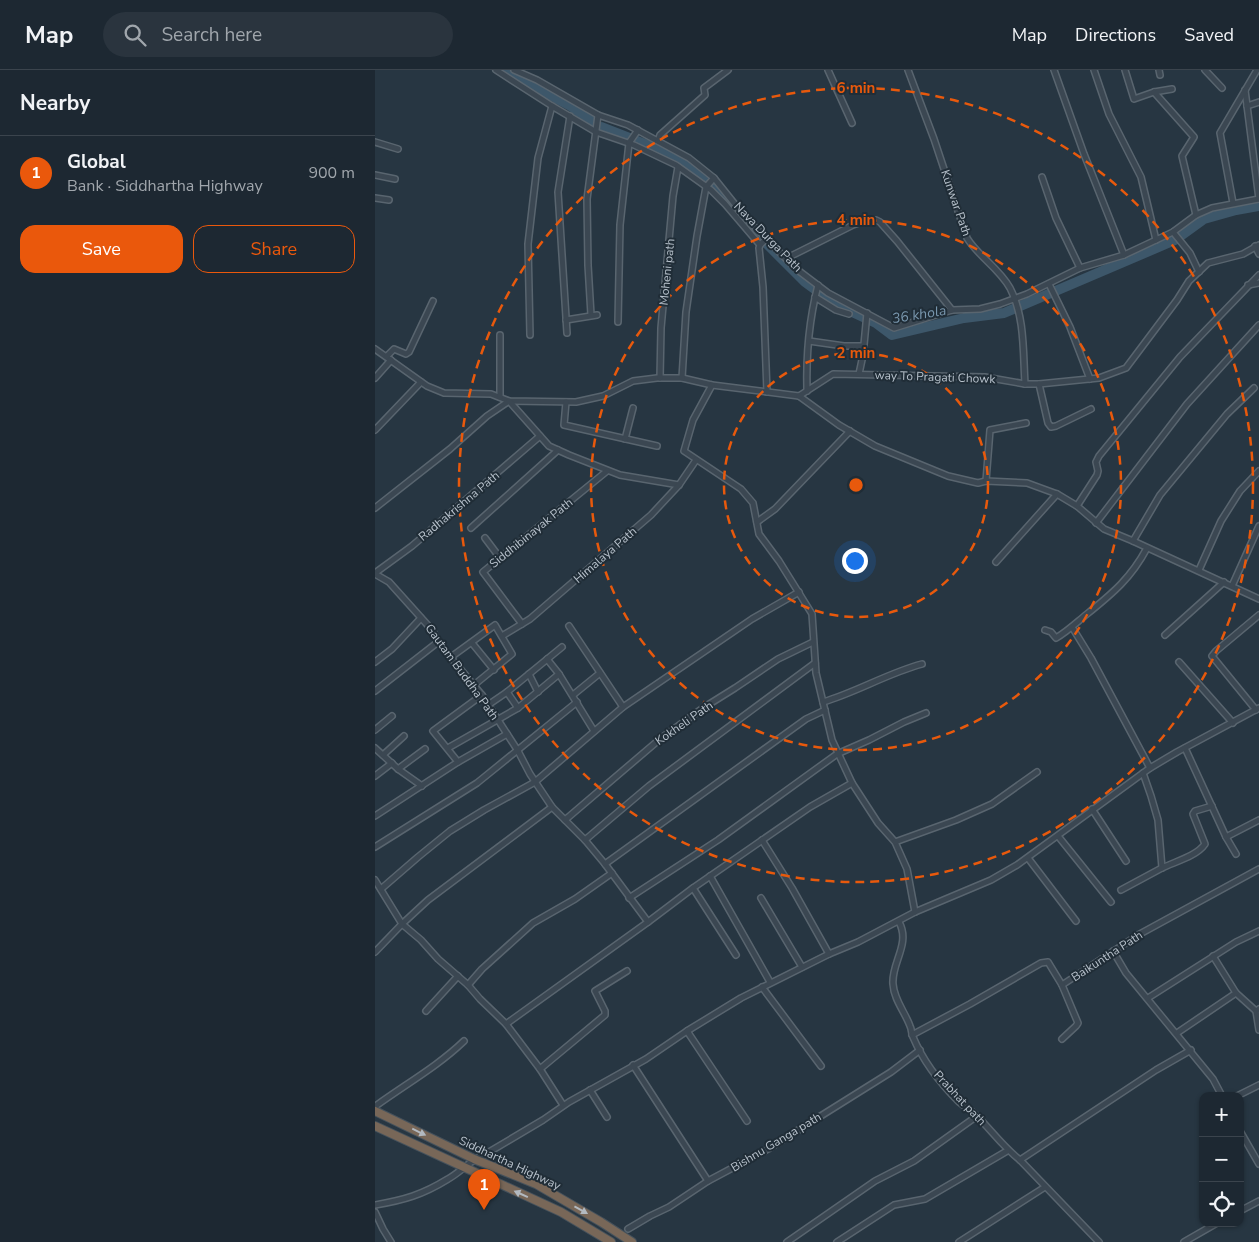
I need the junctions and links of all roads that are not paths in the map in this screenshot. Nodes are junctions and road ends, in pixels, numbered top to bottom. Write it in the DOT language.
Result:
graph roads {
  1 [pos="496,70"];
  2 [pos="514,70"];
  3 [pos="728,70"];
  4 [pos="828,70"];
  5 [pos="908,70"];
  6 [pos="1054,70"];
  7 [pos="1094,70"];
  8 [pos="1125,70"];
  9 [pos="1257,70"];
  10 [pos="1208,71"];
  11 [pos="1222,88"];
  12 [pos="1172,89"];
  13 [pos="1245,90"];
  14 [pos="1154,92"];
  15 [pos="1259,102"];
  16 [pos="552,106"];
  17 [pos="1247,106"];
  18 [pos="570,116"];
  19 [pos="598,116"];
  20 [pos="852,123"];
  21 [pos="638,130"];
  22 [pos="596,132"];
  23 [pos="658,141"];
  24 [pos="375,142"];
  25 [pos="629,143"];
  26 [pos="397,149"];
  27 [pos="678,167"];
  28 [pos="375,175"];
  29 [pos="1042,177"];
  30 [pos="714,178"];
  31 [pos="395,179"];
  32 [pos="706,187"];
  33 [pos="375,198"];
  34 [pos="1259,199"];
  35 [pos="389,200"];
  36 [pos="1233,203"];
  37 [pos="1196,215"];
  38 [pos="1173,232"];
  39 [pos="767,238"];
  40 [pos="1156,240"];
  41 [pos="760,245"];
  42 [pos="1257,245"];
  43 [pos="1259,254"];
  44 [pos="1124,256"];
  45 [pos="787,258"];
  46 [pos="1080,268"];
  47 [pos="1199,272"];
  48 [pos="1259,275"];
  49 [pos="1259,282"];
  50 [pos="1049,284"];
  51 [pos="818,286"];
  52 [pos="1247,286"];
  53 [pos="815,297"];
  54 [pos="1013,298"];
  55 [pos="433,300"];
  56 [pos="951,310"];
  57 [pos="867,313"];
  58 [pos="849,314"];
  59 [pos="566,320"];
  60 [pos="618,322"];
  61 [pos="1259,325"];
  62 [pos="567,333"];
  63 [pos="500,335"];
  64 [pos="530,335"];
  65 [pos="809,341"];
  66 [pos="864,346"];
  67 [pos="375,349"];
  68 [pos="389,358"];
  69 [pos="859,374"];
  70 [pos="375,378"];
  71 [pos="660,378"];
  72 [pos="682,378"];
  73 [pos="1090,379"];
  74 [pos="421,382"];
  75 [pos="1025,384"];
  76 [pos="1039,384"];
  77 [pos="712,385"];
  78 [pos="1254,388"];
  79 [pos="807,391"];
  80 [pos="767,392"];
  81 [pos="799,396"];
  82 [pos="499,397"];
  83 [pos="509,401"];
  84 [pos="567,402"];
  85 [pos="633,408"];
  86 [pos="1091,408"];
  87 [pos="1026,423"];
  88 [pos="375,430"];
  89 [pos="850,431"];
  90 [pos="540,436"];
  91 [pos="625,439"];
  92 [pos="657,446"];
  93 [pos="558,450"];
  94 [pos="696,460"];
  95 [pos="607,471"];
  96 [pos="1259,471"];
  97 [pos="986,481"];
  98 [pos="679,485"];
  99 [pos="1057,494"];
  100 [pos="1077,506"];
  101 [pos="375,508"];
  102 [pos="757,522"];
  103 [pos="1096,522"];
  104 [pos="1259,526"];
  105 [pos="471,528"];
  106 [pos="485,538"];
  107 [pos="1133,541"];
  108 [pos="1147,548"];
  109 [pos="500,558"];
  110 [pos="996,562"];
  111 [pos="1199,570"];
  112 [pos="375,573"];
  113 [pos="1224,582"];
  114 [pos="1232,586"];
  115 [pos="799,592"];
  116 [pos="1259,599"];
  117 [pos="1259,615"];
  118 [pos="421,618"];
  119 [pos="522,624"];
  120 [pos="569,626"];
  121 [pos="1072,627"];
  122 [pos="1045,630"];
  123 [pos="1165,635"];
  124 [pos="502,636"];
  125 [pos="438,642"];
  126 [pos="813,642"];
  127 [pos="472,643"];
  128 [pos="562,647"];
  129 [pos="451,656"];
  130 [pos="547,659"];
  131 [pos="375,662"];
  132 [pos="1179,662"];
  133 [pos="815,663"];
  134 [pos="922,664"];
  135 [pos="494,670"];
  136 [pos="600,673"];
  137 [pos="529,674"];
  138 [pos="559,674"];
  139 [pos="475,685"];
  140 [pos="375,691"];
  141 [pos="507,692"];
  142 [pos="538,692"];
  143 [pos="482,695"];
  144 [pos="573,695"];
  145 [pos="577,702"];
  146 [pos="823,702"];
  147 [pos="488,705"];
  148 [pos="623,707"];
  149 [pos="518,708"];
  150 [pos="1257,709"];
  151 [pos="825,710"];
  152 [pos="925,713"];
  153 [pos="392,716"];
  154 [pos="497,720"];
  155 [pos="1233,723"];
  156 [pos="375,730"];
  157 [pos="594,731"];
  158 [pos="507,734"];
  159 [pos="405,736"];
  160 [pos="375,748"];
  161 [pos="448,748"];
  162 [pos="1185,748"];
  163 [pos="425,749"];
  164 [pos="518,751"];
  165 [pos="837,754"];
  166 [pos="383,755"];
  167 [pos="458,762"];
  168 [pos="391,763"];
  169 [pos="1150,768"];
  170 [pos="398,770"];
  171 [pos="1037,772"];
  172 [pos="1143,773"];
  173 [pos="375,776"];
  174 [pos="535,782"];
  175 [pos="852,783"];
  176 [pos="422,786"];
  177 [pos="1212,806"];
  178 [pos="552,807"];
  179 [pos="1092,809"];
  180 [pos="375,816"];
  181 [pos="565,820"];
  182 [pos="1259,820"];
  183 [pos="1058,836"];
  184 [pos="1225,837"];
  185 [pos="585,840"];
  186 [pos="762,840"];
  187 [pos="895,842"];
  188 [pos="375,847"];
  189 [pos="1236,854"];
  190 [pos="1028,858"];
  191 [pos="1126,861"];
  192 [pos="605,864"];
  193 [pos="1162,868"];
  194 [pos="1259,869"];
  195 [pos="612,873"];
  196 [pos="710,876"];
  197 [pos="375,880"];
  198 [pos="693,888"];
  199 [pos="381,890"];
  200 [pos="1121,890"];
  201 [pos="629,898"];
  202 [pos="761,898"];
  203 [pos="1111,902"];
  204 [pos="915,912"];
  205 [pos="1076,921"];
  206 [pos="648,922"];
  207 [pos="899,922"];
  208 [pos="402,924"];
  209 [pos="1259,931"];
  210 [pos="1113,951"];
  211 [pos="375,952"];
  212 [pos="736,954"];
  213 [pos="829,954"];
  214 [pos="1213,956"];
  215 [pos="802,967"];
  216 [pos="627,971"];
  217 [pos="458,976"];
  218 [pos="770,982"];
  219 [pos="468,985"];
  220 [pos="1062,985"];
  221 [pos="762,987"];
  222 [pos="1236,993"];
  223 [pos="1148,998"];
  224 [pos="1257,1010"];
  225 [pos="426,1011"];
  226 [pos="506,1024"];
  227 [pos="687,1030"];
  228 [pos="1259,1030"];
  229 [pos="1177,1034"];
  230 [pos="912,1035"];
  231 [pos="1062,1039"];
  232 [pos="463,1041"];
  233 [pos="920,1050"];
  234 [pos="1191,1050"];
  235 [pos="633,1065"];
  236 [pos="821,1066"];
  237 [pos="540,1069"];
  238 [pos="1259,1086"];
  239 [pos="590,1090"];
  240 [pos="1220,1092"];
  241 [pos="1244,1093"];
  242 [pos="563,1106"];
  243 [pos="376,1108"];
  244 [pos="977,1116"];
  245 [pos="607,1117"];
  246 [pos="747,1121"];
  247 [pos="375,1126"];
  248 [pos="1243,1137"];
  249 [pos="1007,1151"];
  250 [pos="474,1159"];
  251 [pos="1020,1160"];
  252 [pos="1259,1164"];
  253 [pos="465,1167"];
  254 [pos="708,1181"];
  255 [pos="1045,1187"];
  256 [pos="1259,1201"];
  257 [pos="375,1205"];
  258 [pos="1244,1209"];
  259 [pos="375,1212"];
  260 [pos="1210,1227"];
  261 [pos="628,1229"];
  262 [pos="391,1242"];
  263 [pos="611,1242"];
  264 [pos="632,1242"];
  265 [pos="787,1242"];
  266 [pos="837,1242"];
  267 [pos="959,1242"];
  268 [pos="1099,1242"];
  269 [pos="1184,1242"];
  1 -- 16 [label="street"];
  2 -- 19 [label="street, Nava Durga Path"];
  3 -- 23 [label="street"];
  4 -- 20 [label="street"];
  5 -- 54 [label="street, Kunwar Path"];
  6 -- 44 [label="street"];
  7 -- 40 [label="street"];
  8 -- 14 [label="street"];
  9 -- 13 [label="street"];
  10 -- 11 [label="street"];
  12 -- 14 [label="street"];
  13 -- 17 [label="street"];
  13 -- 36 [label="street"];
  14 -- 37 [label="street"];
  15 -- 17 [label="street"];
  16 -- 18 [label="street"];
  16 -- 64 [label="street"];
  17 -- 34 [label="street"];
  18 -- 22 [label="street"];
  18 -- 59 [label="street"];
  19 -- 21 [label="street, Nava Durga Path"];
  19 -- 22 [label="street"];
  21 -- 23 [label="street, Nava Durga Path"];
  21 -- 25 [label="street"];
  22 -- 25 [label="street"];
  22 -- 59 [label="street"];
  23 -- 30 [label="street, Nava Durga Path"];
  24 -- 26 [label="street"];
  25 -- 27 [label="street"];
  25 -- 60 [label="street"];
  27 -- 32 [label="street"];
  27 -- 71 [label="street, Moheni path"];
  28 -- 31 [label="street"];
  29 -- 46 [label="street"];
  30 -- 32 [label="street"];
  30 -- 39 [label="street, Nava Durga Path"];
  32 -- 41 [label="street"];
  32 -- 72 [label="street"];
  33 -- 35 [label="street"];
  34 -- 36 [label="street, Nava Durga Path"];
  36 -- 37 [label="street, Nava Durga Path"];
  37 -- 38 [label="street, Nava Durga Path"];
  38 -- 40 [label="street, Nava Durga Path"];
  38 -- 47 [label="street"];
  39 -- 41 [label="street"];
  39 -- 45 [label="street, Nava Durga Path"];
  40 -- 44 [label="street, Nava Durga Path"];
  41 -- 80 [label="street"];
  42 -- 43 [label="street"];
  42 -- 47 [label="street, way To Pragati Chowk"];
  44 -- 46 [label="street, Nava Durga Path"];
  45 -- 51 [label="street, Nava Durga Path"];
  45 -- 56 [label="street"];
  46 -- 50 [label="street, Nava Durga Path"];
  47 -- 73 [label="street, way To Pragati Chowk"];
  48 -- 52 [label="street"];
  49 -- 52 [label="street"];
  50 -- 54 [label="street, Nava Durga Path"];
  50 -- 73 [label="street"];
  51 -- 53 [label="street"];
  51 -- 57 [label="street, Nava Durga Path"];
  52 -- 100 [label="street"];
  53 -- 58 [label="street"];
  53 -- 65 [label="street"];
  54 -- 56 [label="street, Nava Durga Path"];
  54 -- 75 [label="street, Kunwar Path"];
  55 -- 68 [label="street"];
  56 -- 57 [label="street, Nava Durga Path"];
  57 -- 66 [label="street"];
  59 -- 62 [label="street"];
  61 -- 103 [label="street"];
  63 -- 82 [label="street"];
  65 -- 66 [label="street"];
  65 -- 79 [label="street"];
  66 -- 69 [label="street"];
  67 -- 68 [label="street"];
  68 -- 70 [label="street"];
  68 -- 74 [label="street"];
  69 -- 75 [label="street, way To Pragati Chowk"];
  69 -- 79 [label="street, way To Pragati Chowk"];
  71 -- 72 [label="street"];
  71 -- 84 [label="street"];
  72 -- 77 [label="street"];
  73 -- 76 [label="street, way To Pragati Chowk"];
  74 -- 82 [label="street"];
  74 -- 88 [label="street"];
  75 -- 76 [label="street, way To Pragati Chowk"];
  76 -- 86 [label="street"];
  77 -- 80 [label="street"];
  77 -- 94 [label="street"];
  78 -- 107 [label="street"];
  79 -- 81 [label="street, way To Pragati Chowk"];
  80 -- 81 [label="street"];
  81 -- 89 [label="street"];
  82 -- 83 [label="street"];
  83 -- 84 [label="street"];
  83 -- 90 [label="street"];
  83 -- 101 [label="street"];
  84 -- 91 [label="street"];
  85 -- 91 [label="street"];
  87 -- 97 [label="street"];
  89 -- 97 [label="street"];
  89 -- 102 [label="street"];
  90 -- 93 [label="street"];
  90 -- 112 [label="street, Radhakrishna Path"];
  91 -- 92 [label="street"];
  93 -- 95 [label="street"];
  93 -- 105 [label="street"];
  94 -- 98 [label="street, Himalaya Path"];
  94 -- 102 [label="street"];
  95 -- 98 [label="street"];
  95 -- 109 [label="street, Siddhibinayak Path"];
  96 -- 111 [label="street"];
  97 -- 99 [label="street"];
  98 -- 119 [label="street, Himalaya Path"];
  99 -- 100 [label="street"];
  99 -- 110 [label="street"];
  100 -- 103 [label="street"];
  102 -- 115 [label="street"];
  103 -- 107 [label="street"];
  104 -- 114 [label="street"];
  106 -- 109 [label="street"];
  107 -- 108 [label="street"];
  108 -- 111 [label="street"];
  108 -- 121 [label="street"];
  109 -- 119 [label="street, Siddhibinayak Path"];
  111 -- 113 [label="street"];
  112 -- 118 [label="street, Gautam Buddha Path"];
  113 -- 114 [label="street"];
  113 -- 123 [label="street"];
  114 -- 116 [label="street"];
  115 -- 126 [label="street"];
  115 -- 148 [label="street"];
  117 -- 150 [label="street"];
  118 -- 125 [label="street, Gautam Buddha Path"];
  118 -- 131 [label="street"];
  119 -- 124 [label="street, Himalaya Path"];
  120 -- 136 [label="street"];
  121 -- 122 [label="street"];
  121 -- 169 [label="street"];
  124 -- 127 [label="street"];
  124 -- 135 [label="street"];
  125 -- 129 [label="street, Gautam Buddha Path"];
  125 -- 140 [label="street"];
  126 -- 133 [label="street"];
  126 -- 181 [label="street, Kokheli Path"];
  127 -- 129 [label="street"];
  127 -- 135 [label="street"];
  128 -- 130 [label="street"];
  129 -- 139 [label="street, Gautam Buddha Path"];
  130 -- 137 [label="street"];
  130 -- 138 [label="street"];
  132 -- 155 [label="street"];
  133 -- 146 [label="street"];
  133 -- 185 [label="street"];
  134 -- 146 [label="street"];
  135 -- 139 [label="street"];
  136 -- 144 [label="street"];
  136 -- 148 [label="street"];
  137 -- 141 [label="street"];
  137 -- 142 [label="street"];
  138 -- 142 [label="street"];
  138 -- 144 [label="street"];
  139 -- 143 [label="street, Gautam Buddha Path"];
  141 -- 147 [label="street"];
  141 -- 149 [label="street"];
  142 -- 149 [label="street"];
  143 -- 147 [label="street, Gautam Buddha Path"];
  143 -- 161 [label="street"];
  144 -- 145 [label="street"];
  145 -- 157 [label="street"];
  145 -- 164 [label="street"];
  146 -- 151 [label="street"];
  147 -- 154 [label="street, Gautam Buddha Path"];
  148 -- 157 [label="street"];
  149 -- 154 [label="street"];
  150 -- 155 [label="street"];
  151 -- 165 [label="street"];
  151 -- 192 [label="street"];
  152 -- 165 [label="street"];
  153 -- 156 [label="street"];
  154 -- 158 [label="street, Gautam Buddha Path"];
  154 -- 161 [label="street"];
  155 -- 162 [label="street"];
  157 -- 174 [label="street"];
  158 -- 164 [label="street, Gautam Buddha Path"];
  158 -- 167 [label="street"];
  159 -- 166 [label="street"];
  160 -- 166 [label="street"];
  161 -- 167 [label="street"];
  162 -- 169 [label="street"];
  162 -- 177 [label="street"];
  163 -- 170 [label="street"];
  164 -- 174 [label="street, Gautam Buddha Path"];
  164 -- 188 [label="street"];
  165 -- 175 [label="street"];
  165 -- 201 [label="street"];
  166 -- 168 [label="street"];
  167 -- 176 [label="street"];
  168 -- 170 [label="street"];
  168 -- 173 [label="street"];
  169 -- 172 [label="street"];
  170 -- 176 [label="street"];
  171 -- 187 [label="street"];
  172 -- 179 [label="street"];
  172 -- 193 [label="street"];
  174 -- 178 [label="street, Gautam Buddha Path"];
  174 -- 199 [label="street"];
  175 -- 186 [label="street"];
  175 -- 187 [label="street"];
  176 -- 180 [label="street"];
  177 -- 184 [label="street"];
  177 -- 193 [label="street"];
  178 -- 181 [label="street, Gautam Buddha Path"];
  178 -- 208 [label="street"];
  179 -- 183 [label="street"];
  179 -- 191 [label="street"];
  181 -- 185 [label="street, Gautam Buddha Path"];
  182 -- 184 [label="street"];
  183 -- 190 [label="street"];
  183 -- 203 [label="street"];
  184 -- 189 [label="street"];
  185 -- 192 [label="street, Gautam Buddha Path"];
  186 -- 196 [label="street"];
  186 -- 213 [label="street"];
  187 -- 204 [label="street"];
  190 -- 204 [label="street"];
  190 -- 205 [label="street"];
  192 -- 195 [label="street, Gautam Buddha Path"];
  193 -- 200 [label="street"];
  194 -- 210 [label="street, Baikuntha Path"];
  195 -- 201 [label="street, Gautam Buddha Path"];
  195 -- 219 [label="street"];
  196 -- 198 [label="street"];
  196 -- 218 [label="street"];
  197 -- 199 [label="street"];
  198 -- 206 [label="street"];
  198 -- 212 [label="street"];
  199 -- 208 [label="street"];
  201 -- 206 [label="street, Gautam Buddha Path"];
  202 -- 215 [label="street"];
  204 -- 207 [label="street"];
  206 -- 226 [label="street"];
  207 -- 213 [label="street"];
  207 -- 230 [label="street, Prabhat path"];
  208 -- 211 [label="street"];
  208 -- 217 [label="street"];
  209 -- 214 [label="street"];
  210 -- 220 [label="street, Baikuntha Path"];
  210 -- 223 [label="street"];
  213 -- 215 [label="street"];
  214 -- 222 [label="street"];
  214 -- 223 [label="street"];
  215 -- 218 [label="street"];
  216 -- 237 [label="street"];
  217 -- 219 [label="street"];
  217 -- 225 [label="street"];
  218 -- 221 [label="street"];
  219 -- 226 [label="street"];
  220 -- 230 [label="street, Baikuntha Path"];
  220 -- 231 [label="street"];
  221 -- 227 [label="street"];
  221 -- 236 [label="street"];
  222 -- 224 [label="street"];
  222 -- 229 [label="street"];
  223 -- 229 [label="street"];
  224 -- 228 [label="street"];
  226 -- 237 [label="street"];
  227 -- 235 [label="street"];
  227 -- 246 [label="street"];
  229 -- 234 [label="street"];
  230 -- 233 [label="street, Prabhat path"];
  232 -- 243 [label="street"];
  233 -- 244 [label="street, Prabhat path"];
  233 -- 254 [label="street, Bishnu Ganga path"];
  234 -- 240 [label="street"];
  234 -- 251 [label="street"];
  235 -- 239 [label="street"];
  235 -- 254 [label="street"];
  237 -- 242 [label="street"];
  238 -- 241 [label="street"];
  239 -- 242 [label="street"];
  239 -- 245 [label="street"];
  242 -- 250 [label="street"];
  243 -- 250 [label="highway, Siddhartha Highway, one-way"];
  244 -- 249 [label="street, Prabhat path"];
  244 -- 265 [label="street"];
  247 -- 253 [label="highway, Siddhartha Highway"];
  248 -- 252 [label="street"];
  249 -- 251 [label="street, Prabhat path"];
  249 -- 266 [label="street"];
  250 -- 253 [label="street"];
  250 -- 264 [label="highway, Siddhartha Highway, one-way"];
  251 -- 255 [label="street, Prabhat path"];
  253 -- 257 [label="street"];
  263 -- 253 [label="highway, Siddhartha Highway, one-way"];
  254 -- 261 [label="street, Bishnu Ganga path"];
  255 -- 267 [label="street"];
  255 -- 268 [label="street, Prabhat path"];
  256 -- 258 [label="street"];
  259 -- 262 [label="street"];
  260 -- 269 [label="street"];
}
